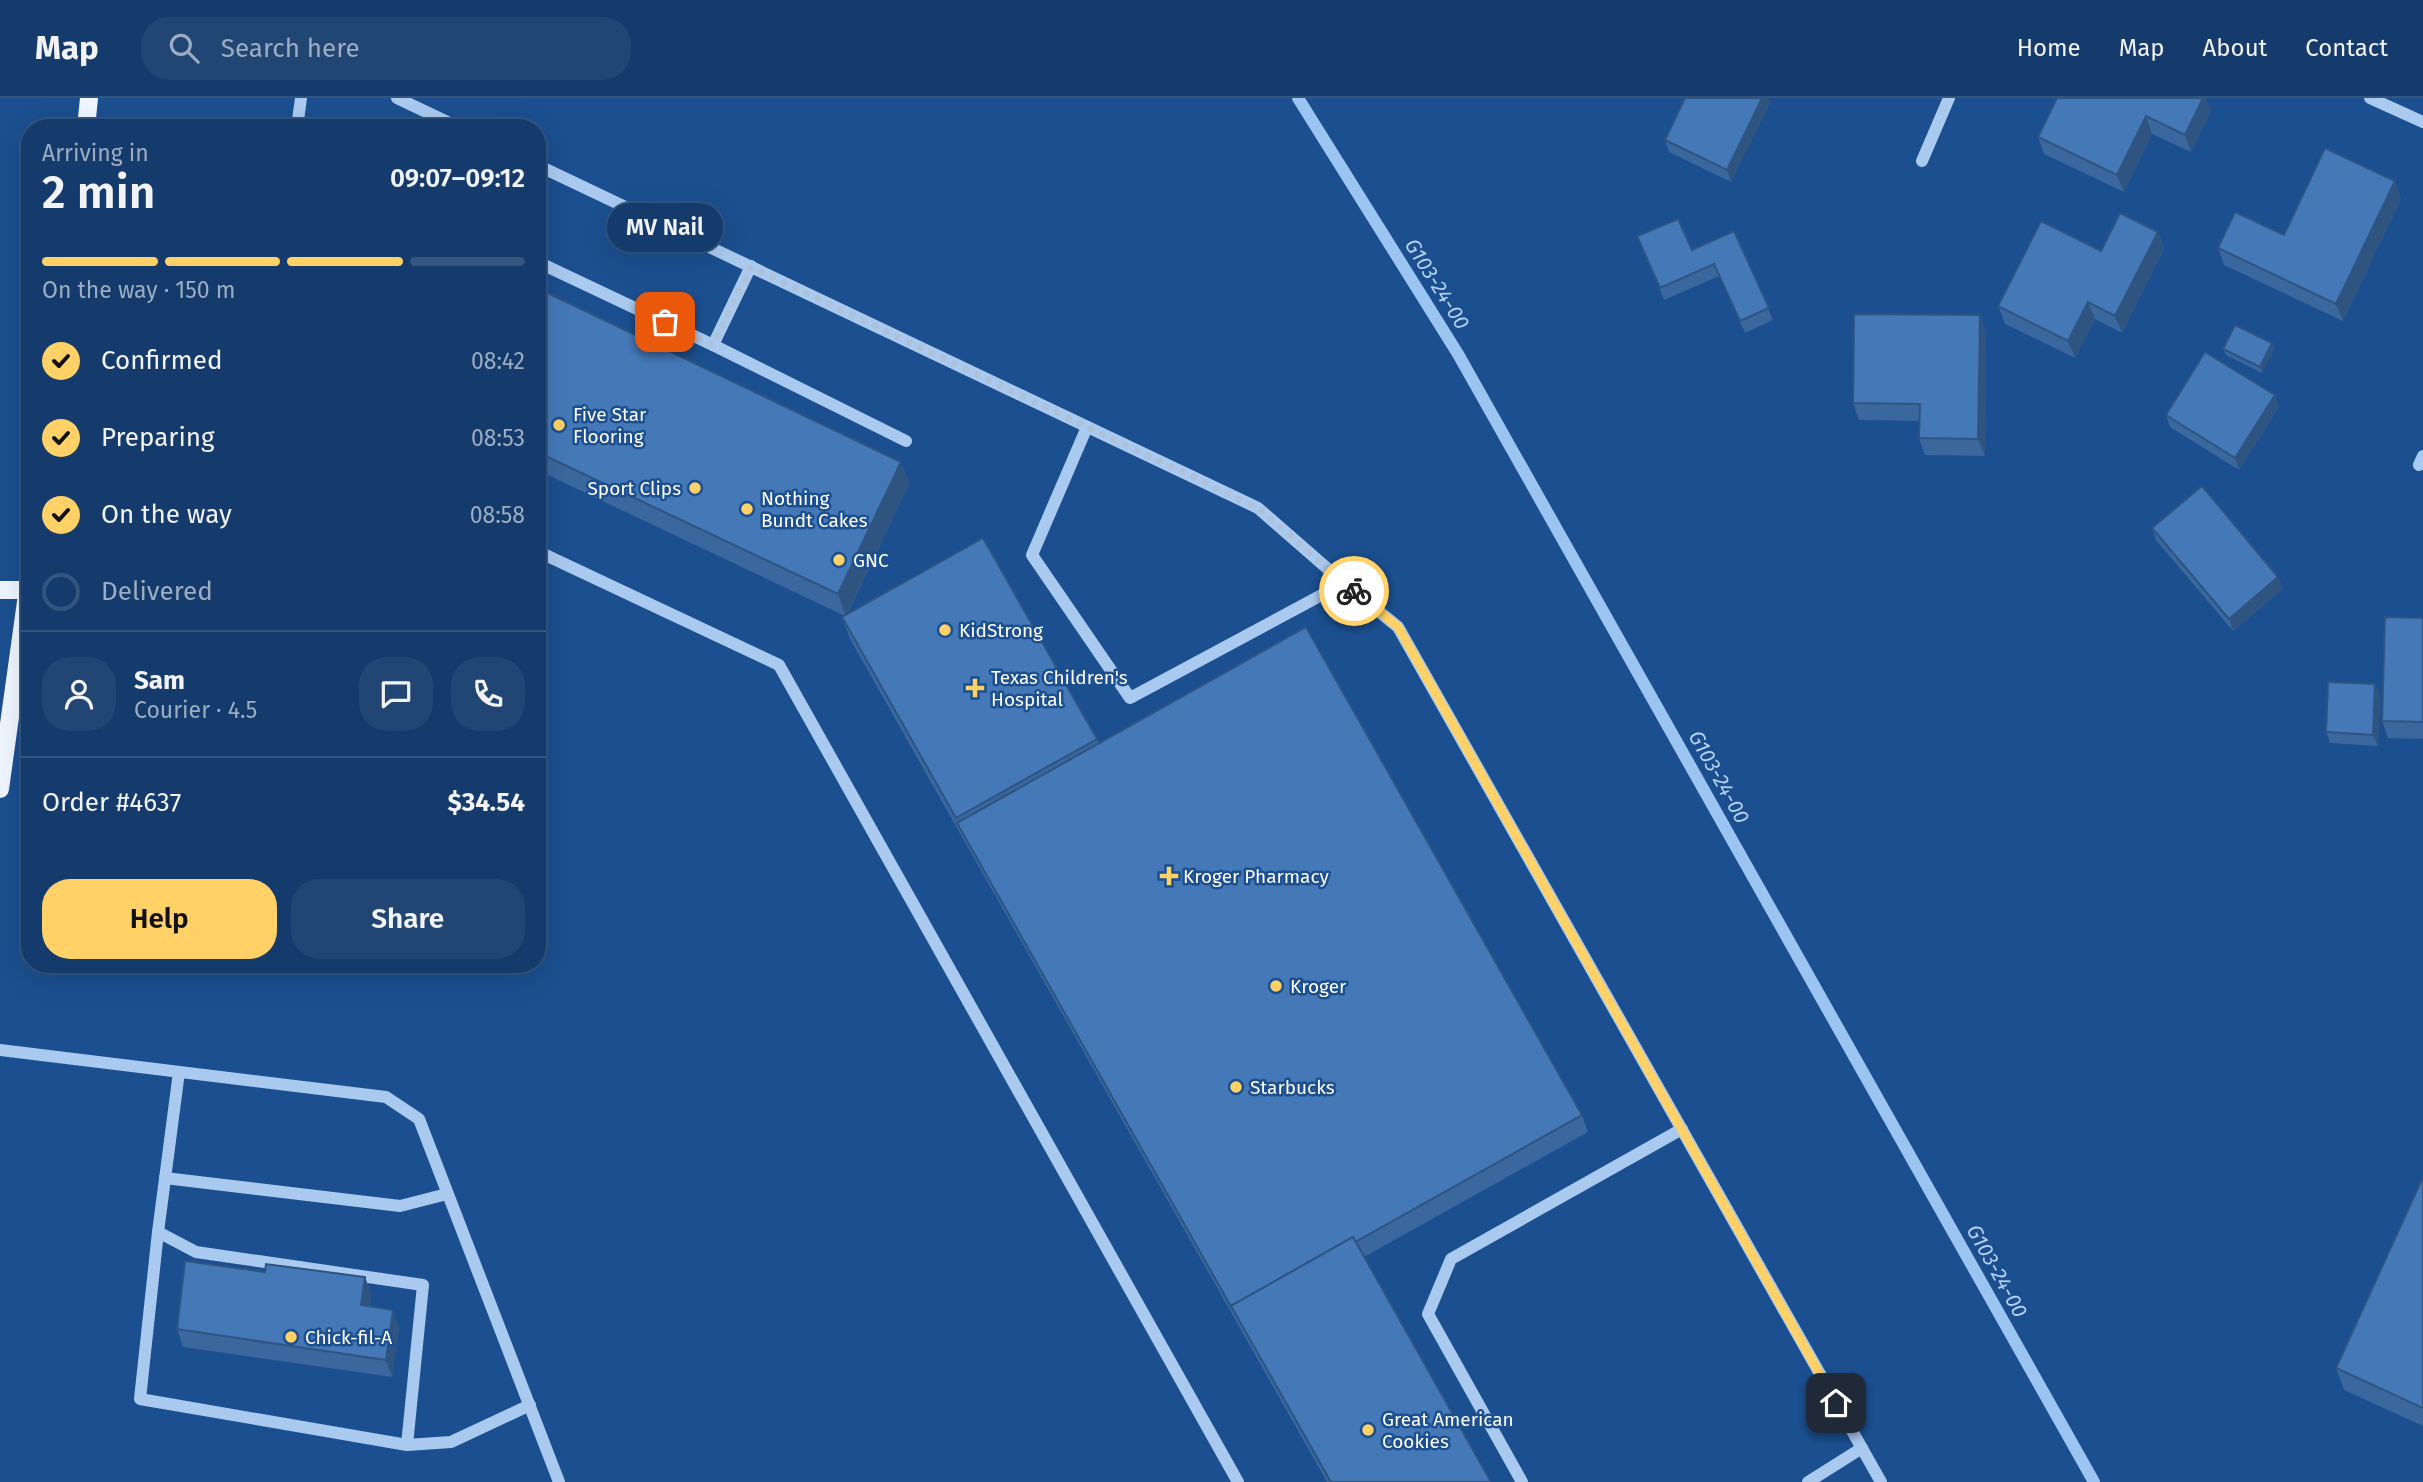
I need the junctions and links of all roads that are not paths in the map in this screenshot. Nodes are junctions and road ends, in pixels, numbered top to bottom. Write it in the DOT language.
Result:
graph roads {
  1 [pos="89,98"];
  2 [pos="301,98"];
  3 [pos="397,98"];
  4 [pos="1949,98"];
  5 [pos="2370,98"];
  6 [pos="87,119"];
  7 [pos="299,119"];
  8 [pos="441,119"];
  9 [pos="2423,122"];
  10 [pos="1922,161"];
  11 [pos="546,169"];
  12 [pos="546,266"];
  13 [pos="751,267"];
  14 [pos="713,345"];
  15 [pos="1087,427"];
  16 [pos="906,441"];
  17 [pos="546,555"];
  18 [pos="1345,583"];
  19 [pos="21,586"];
  20 [pos="0,590"];
  21 [pos="21,641"];
  22 [pos="0,789"];
  23 [pos="0,1049"];
  24 [pos="179,1072"];
  25 [pos="1682,1129"];
  26 [pos="165,1178"];
  27 [pos="447,1194"];
  28 [pos="158,1233"];
  29 [pos="530,1405"];
  30 [pos="407,1445"];
  31 [pos="1862,1448"];
  32 [pos="559,1482"];
  33 [pos="1238,1482"];
  34 [pos="1522,1482"];
  35 [pos="1808,1482"];
  36 [pos="1881,1482"];
  1 -- 6 [label="main road"];
  2 -- 7 [label="street"];
  3 -- 8 [label="street"];
  4 -- 10 [label="street"];
  5 -- 9 [label="street"];
  11 -- 13 [label="street"];
  12 -- 14 [label="street"];
  13 -- 14 [label="street"];
  13 -- 15 [label="street"];
  14 -- 16 [label="street"];
  15 -- 18 [label="street"];
  15 -- 18 [label="street"];
  17 -- 33 [label="street"];
  18 -- 25 [label="street"];
  19 -- 20 [label="main road"];
  21 -- 22 [label="main road"];
  23 -- 24 [label="street"];
  24 -- 26 [label="street"];
  24 -- 27 [label="street"];
  25 -- 31 [label="street"];
  25 -- 34 [label="street"];
  26 -- 27 [label="street"];
  26 -- 28 [label="street"];
  27 -- 29 [label="street"];
  28 -- 30 [label="street"];
  28 -- 30 [label="street"];
  29 -- 30 [label="street"];
  29 -- 32 [label="street"];
  31 -- 35 [label="street"];
  31 -- 36 [label="street"];
}
